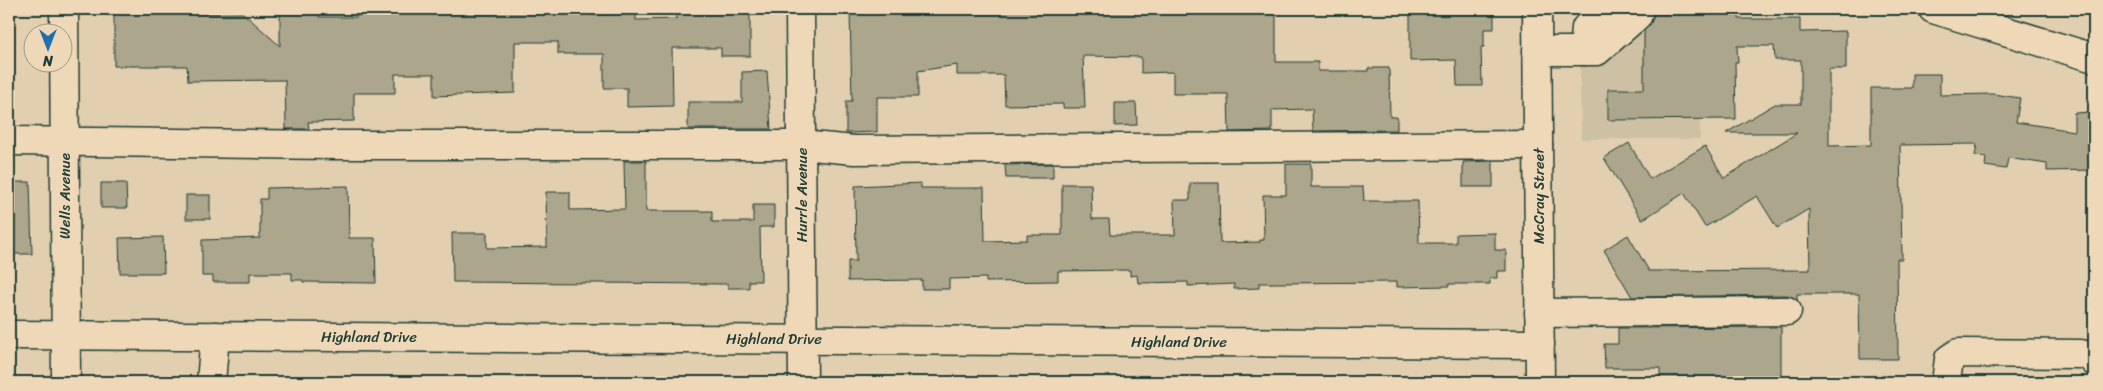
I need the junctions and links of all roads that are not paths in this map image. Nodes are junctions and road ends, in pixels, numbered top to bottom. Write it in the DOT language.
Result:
graph roads {
  1 [pos="64,9"];
  2 [pos="800,9"];
  3 [pos="1537,9"];
  4 [pos="1605,9"];
  5 [pos="1638,9"];
  6 [pos="1933,9"];
  7 [pos="1538,51"];
  8 [pos="1584,51"];
  9 [pos="2094,58"];
  10 [pos="9,141"];
  11 [pos="65,141"];
  12 [pos="1538,145"];
  13 [pos="801,146"];
  14 [pos="1787,311"];
  15 [pos="1540,313"];
  16 [pos="9,335"];
  17 [pos="66,336"];
  18 [pos="215,336"];
  19 [pos="803,340"];
  20 [pos="1540,344"];
  21 [pos="2094,361"];
  22 [pos="66,382"];
  23 [pos="211,382"];
  24 [pos="803,382"];
  25 [pos="1540,382"];
  26 [pos="1946,382"];
  1 -- 11 [label="street, Wells Avenue"];
  2 -- 13 [label="street, Hurrle Avenue"];
  3 -- 7 [label="street, McCray Street"];
  4 -- 8 [label="street"];
  5 -- 8 [label="street"];
  6 -- 9 [label="street"];
  7 -- 8 [label="street"];
  7 -- 12 [label="street, McCray Street"];
  10 -- 11 [label="street"];
  11 -- 13 [label="street"];
  11 -- 17 [label="street, Wells Avenue"];
  12 -- 13 [label="street"];
  12 -- 15 [label="street, McCray Street"];
  13 -- 19 [label="street, Hurrle Avenue"];
  14 -- 15 [label="street"];
  15 -- 20 [label="street, McCray Street"];
  16 -- 17 [label="street, Highland Drive"];
  17 -- 18 [label="street, Highland Drive"];
  17 -- 22 [label="street, Wells Avenue"];
  18 -- 19 [label="street, Highland Drive"];
  18 -- 23 [label="street"];
  19 -- 20 [label="street, Highland Drive"];
  19 -- 24 [label="street, Hurrle Avenue"];
  20 -- 25 [label="street, McCray Street"];
  21 -- 26 [label="street"];
}
